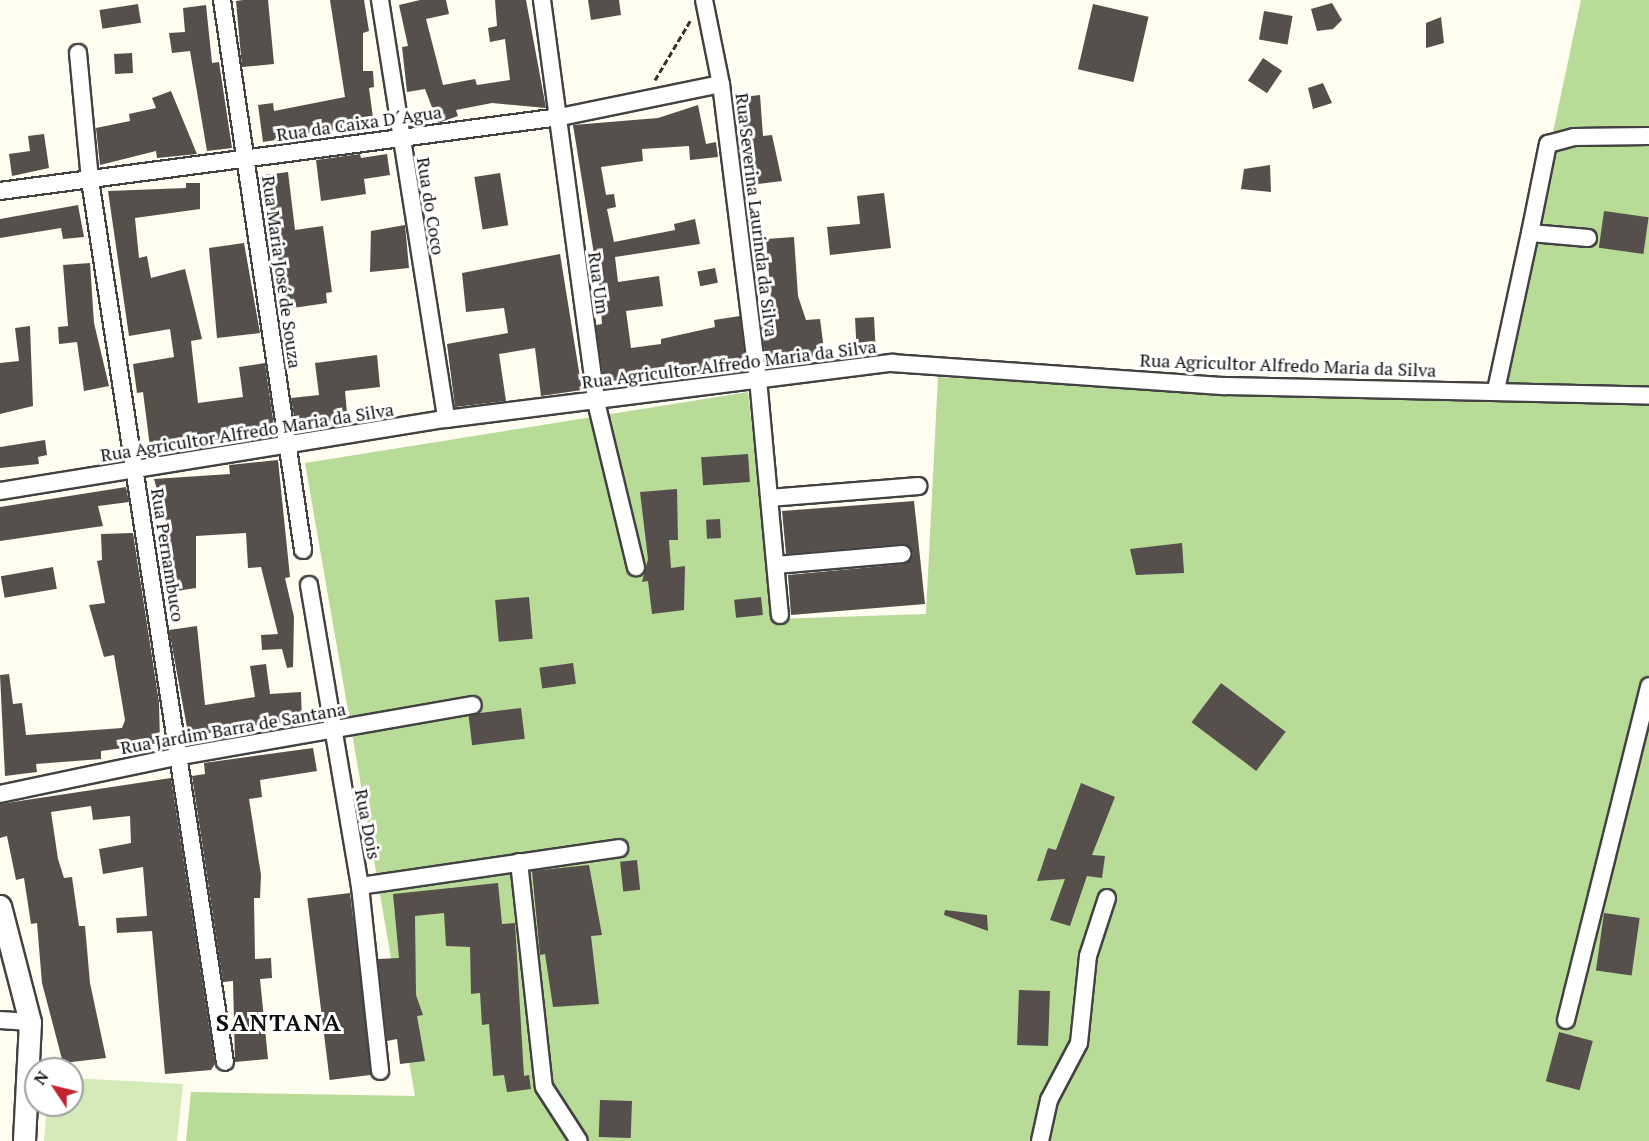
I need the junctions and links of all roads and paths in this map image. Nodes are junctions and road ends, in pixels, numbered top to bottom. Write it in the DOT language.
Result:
graph roads {
  1 [pos="222,0"];
  2 [pos="380,0"];
  3 [pos="542,0"];
  4 [pos="700,5"];
  5 [pos="78,53"];
  6 [pos="721,84"];
  7 [pos="646,97"];
  8 [pos="560,117"];
  9 [pos="400,136"];
  10 [pos="1649,136"];
  11 [pos="245,158"];
  12 [pos="90,180"];
  13 [pos="0,191"];
  14 [pos="1530,233"];
  15 [pos="1588,238"];
  16 [pos="758,379"];
  17 [pos="1496,390"];
  18 [pos="1649,396"];
  19 [pos="596,402"];
  20 [pos="446,419"];
  21 [pos="287,446"];
  22 [pos="135,471"];
  23 [pos="919,486"];
  24 [pos="0,490"];
  25 [pos="769,498"];
  26 [pos="303,550"];
  27 [pos="903,554"];
  28 [pos="776,565"];
  29 [pos="636,567"];
  30 [pos="309,585"];
  31 [pos="780,615"];
  32 [pos="1649,686"];
  33 [pos="473,705"];
  34 [pos="331,730"];
  35 [pos="181,756"];
  36 [pos="0,794"];
  37 [pos="619,848"];
  38 [pos="519,862"];
  39 [pos="360,886"];
  40 [pos="1107,898"];
  41 [pos="0,906"];
  42 [pos="0,1020"];
  43 [pos="1566,1020"];
  44 [pos="30,1022"];
  45 [pos="225,1062"];
  46 [pos="380,1071"];
  47 [pos="24,1141"];
  48 [pos="579,1141"];
  49 [pos="1040,1141"];
  1 -- 11 [label="street, Rua Maria José de Souza"];
  2 -- 9 [label="street, Rua do Coco"];
  3 -- 8 [label="street, Rua Um"];
  4 -- 6 [label="street, Rua Severina Laurinda da Silva"];
  4 -- 7 [label="path"];
  5 -- 12 [label="street, Rua Pernambuco"];
  6 -- 7 [label="street, Rua da Caixa D´Agua"];
  6 -- 16 [label="street, Rua Severina Laurinda da Silva"];
  7 -- 8 [label="street, Rua da Caixa D´Agua"];
  8 -- 9 [label="street, Rua da Caixa D´Agua"];
  8 -- 19 [label="street, Rua Um"];
  9 -- 11 [label="street, Rua da Caixa D´Agua"];
  9 -- 20 [label="street, Rua do Coco"];
  10 -- 14 [label="street"];
  11 -- 12 [label="street, Rua da Caixa D´Agua"];
  11 -- 21 [label="street, Rua Maria José de Souza"];
  12 -- 13 [label="street, Rua da Caixa D´Agua"];
  12 -- 22 [label="street, Rua Pernambuco"];
  14 -- 15 [label="street"];
  14 -- 17 [label="street"];
  16 -- 17 [label="street, Rua Agricultor Alfredo Maria da Silva"];
  16 -- 19 [label="street, Rua Agricultor Alfredo Maria da Silva"];
  16 -- 25 [label="street, Rua Severina Laurinda da Silva"];
  17 -- 18 [label="street, Rua Agricultor Alfredo Maria da Silva"];
  19 -- 20 [label="street, Rua Agricultor Alfredo Maria da Silva"];
  19 -- 29 [label="street, Rua Um"];
  20 -- 21 [label="street, Rua Agricultor Alfredo Maria da Silva"];
  21 -- 22 [label="street, Rua Agricultor Alfredo Maria da Silva"];
  21 -- 26 [label="street, Rua Maria José de Souza"];
  22 -- 24 [label="street, Rua Agricultor Alfredo Maria da Silva"];
  22 -- 35 [label="street, Rua Pernambuco"];
  23 -- 25 [label="street"];
  25 -- 28 [label="street, Rua Severina Laurinda da Silva"];
  27 -- 28 [label="street"];
  28 -- 31 [label="street, Rua Severina Laurinda da Silva"];
  30 -- 34 [label="street, Rua Dois"];
  32 -- 43 [label="street"];
  33 -- 34 [label="street, Rua Jardim Barra de Santana"];
  34 -- 35 [label="street, Rua Jardim Barra de Santana"];
  34 -- 39 [label="street, Rua Dois"];
  35 -- 36 [label="street, Rua Jardim Barra de Santana"];
  35 -- 45 [label="street, Rua Pernambuco"];
  37 -- 38 [label="street"];
  38 -- 39 [label="street"];
  38 -- 48 [label="street"];
  39 -- 46 [label="street, Rua Dois"];
  40 -- 49 [label="street"];
  41 -- 44 [label="street"];
  42 -- 44 [label="street"];
  44 -- 47 [label="street"];
}
